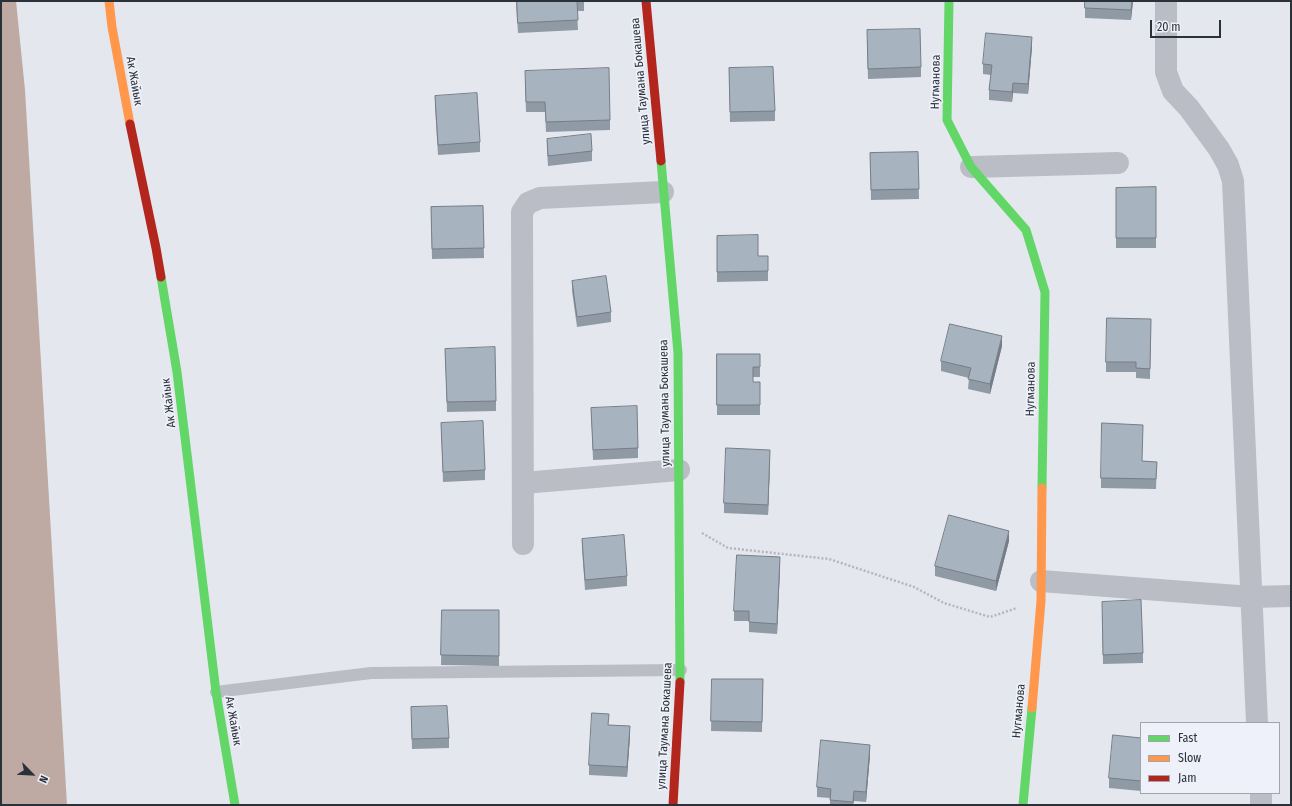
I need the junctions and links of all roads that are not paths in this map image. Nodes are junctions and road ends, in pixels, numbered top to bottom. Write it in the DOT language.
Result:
graph roads {
  1 [pos="109,1"];
  2 [pos="646,1"];
  3 [pos="949,1"];
  4 [pos="1166,1"];
  5 [pos="1118,163"];
  6 [pos="971,167"];
  7 [pos="663,192"];
  8 [pos="679,470"];
  9 [pos="523,484"];
  10 [pos="523,544"];
  11 [pos="1041,591"];
  12 [pos="1291,596"];
  13 [pos="1252,597"];
  14 [pos="681,670"];
  15 [pos="216,692"];
  16 [pos="1257,722"];
  17 [pos="1261,794"];
  18 [pos="235,805"];
  19 [pos="672,805"];
  20 [pos="1023,805"];
  21 [pos="1261,805"];
  1 -- 15 [label="street, Ак Жайык"];
  2 -- 7 [label="street, улица Таумана Бокашева"];
  3 -- 6 [label="street, Нугманова"];
  4 -- 13 [label="street"];
  5 -- 6 [label="street"];
  6 -- 11 [label="street, Нугманова"];
  7 -- 8 [label="street, улица Таумана Бокашева"];
  7 -- 9 [label="street"];
  8 -- 9 [label="street"];
  8 -- 14 [label="street, улица Таумана Бокашева"];
  9 -- 10 [label="street"];
  11 -- 13 [label="street"];
  11 -- 20 [label="street, Нугманова"];
  12 -- 13 [label="street"];
  13 -- 16 [label="street"];
  14 -- 15 [label="lane"];
  14 -- 19 [label="street, улица Таумана Бокашева"];
  15 -- 18 [label="street, Ак Жайык"];
  17 -- 21 [label="street"];
}
